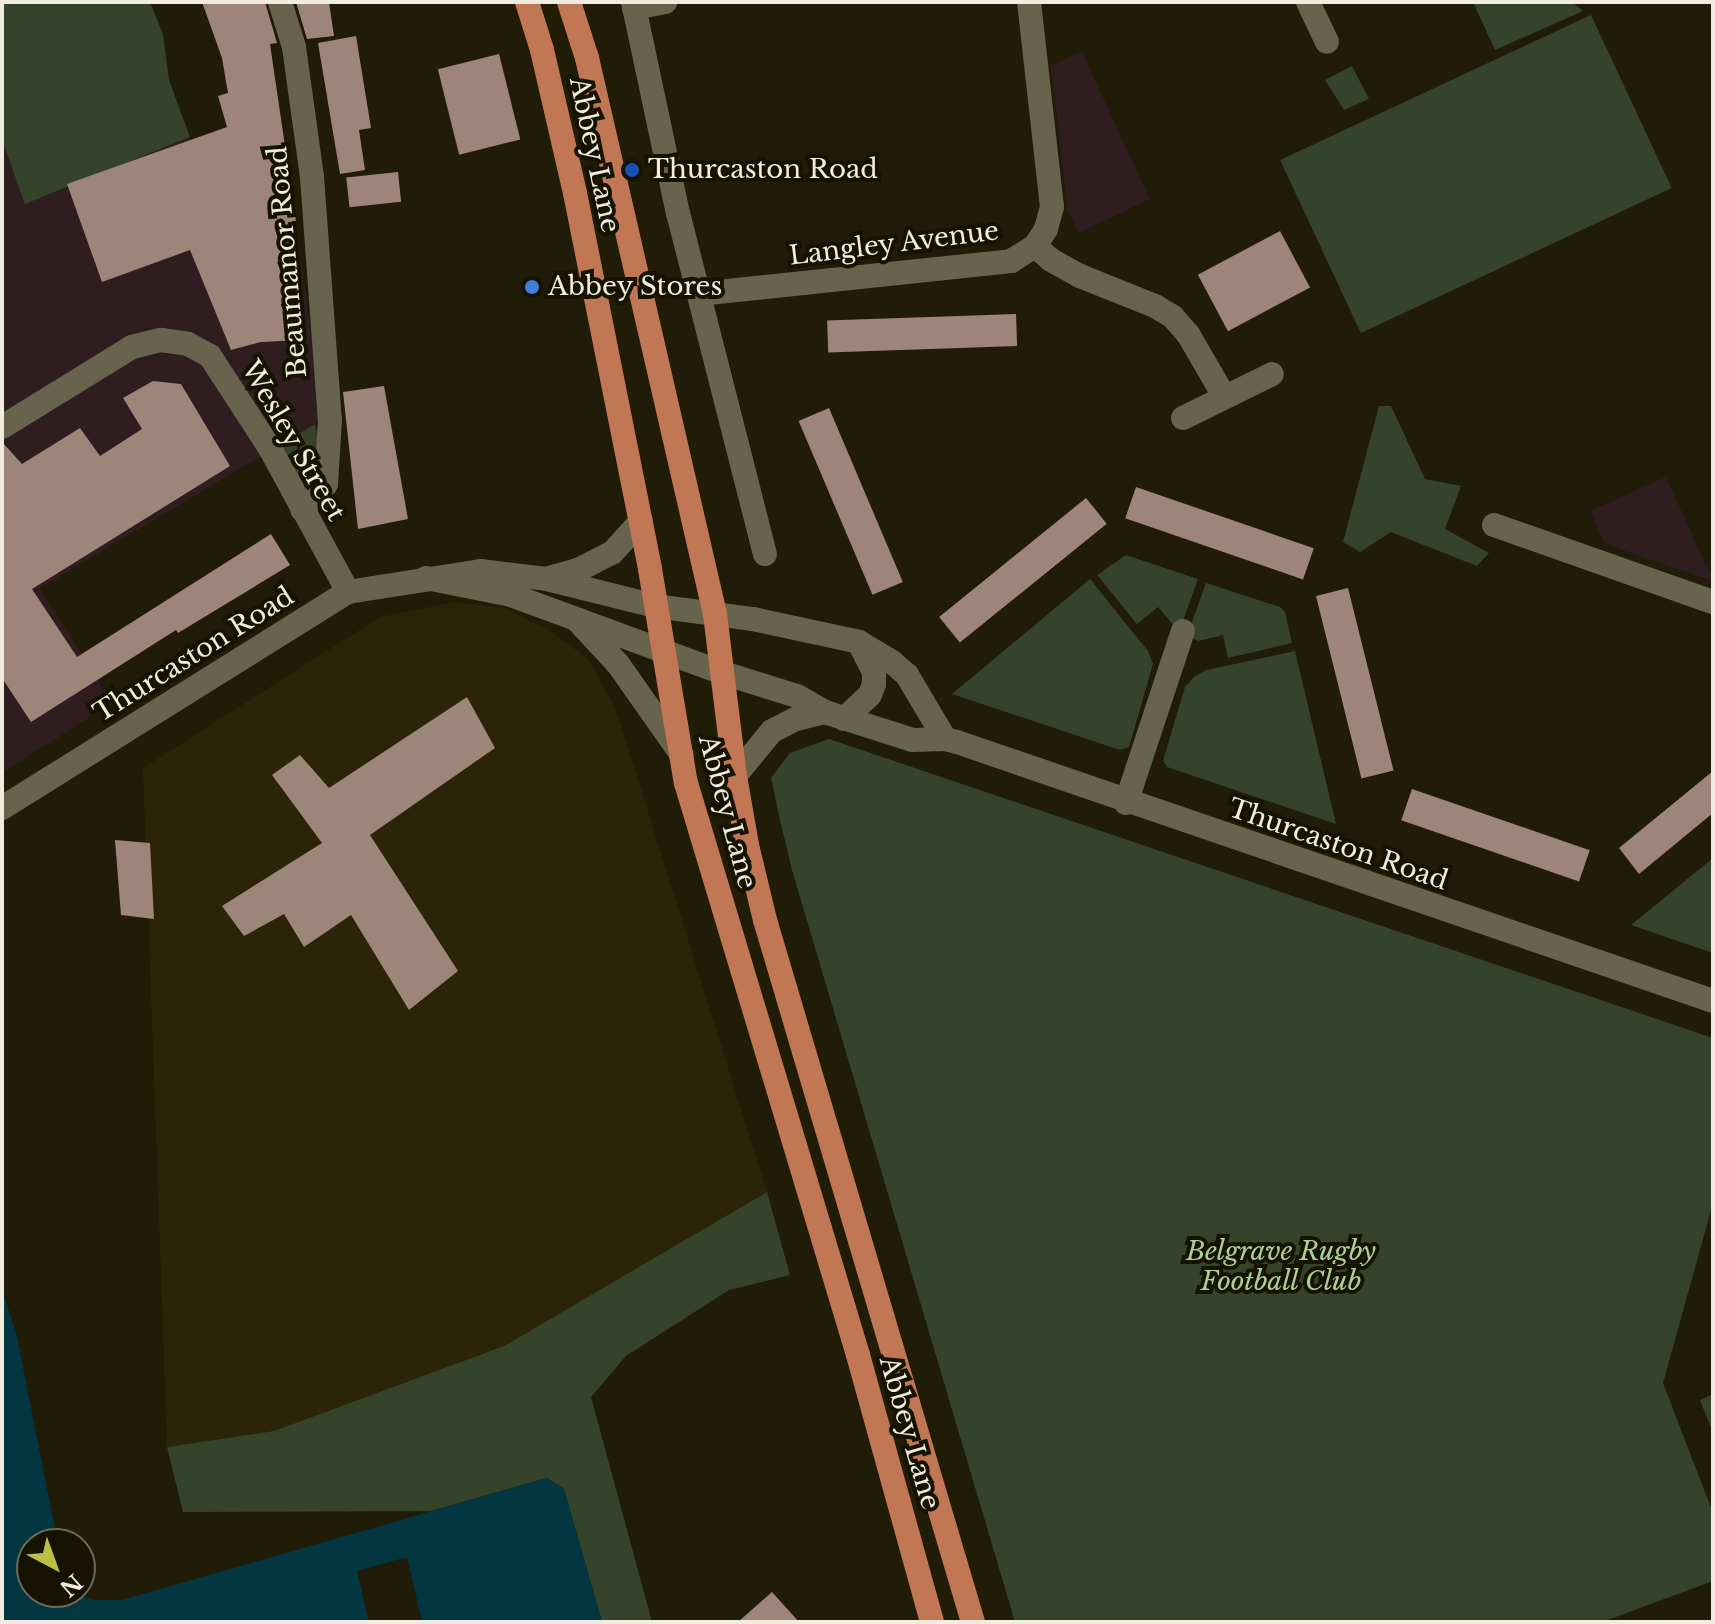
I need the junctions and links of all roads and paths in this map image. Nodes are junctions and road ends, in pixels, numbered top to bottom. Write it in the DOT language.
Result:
graph roads {
  1 [pos="280,2"];
  2 [pos="527,2"];
  3 [pos="569,2"];
  4 [pos="665,2"];
  5 [pos="1029,2"];
  6 [pos="1308,2"];
  7 [pos="634,5"];
  8 [pos="1327,42"];
  9 [pos="1035,246"];
  10 [pos="699,294"];
  11 [pos="1272,374"];
  12 [pos="1224,396"];
  13 [pos="1183,418"];
  14 [pos="2,427"];
  15 [pos="302,510"];
  16 [pos="641,521"];
  17 [pos="1494,525"];
  18 [pos="765,554"];
  19 [pos="426,578"];
  20 [pos="547,579"];
  21 [pos="348,592"];
  22 [pos="1713,602"];
  23 [pos="655,606"];
  24 [pos="715,614"];
  25 [pos="576,618"];
  26 [pos="1183,631"];
  27 [pos="859,642"];
  28 [pos="663,652"];
  29 [pos="723,673"];
  30 [pos="834,716"];
  31 [pos="945,739"];
  32 [pos="682,755"];
  33 [pos="735,776"];
  34 [pos="1126,803"];
  35 [pos="2,808"];
  36 [pos="1713,1001"];
  37 [pos="932,1622"];
  38 [pos="973,1622"];
  1 -- 15 [label="street, Beaumanor Road"];
  2 -- 16 [label="main road, Abbey Lane"];
  3 -- 24 [label="main road, Abbey Lane"];
  4 -- 7 [label="street"];
  5 -- 9 [label="street, Langley Avenue"];
  6 -- 8 [label="street"];
  7 -- 10 [label="street"];
  9 -- 10 [label="street, Langley Avenue"];
  9 -- 12 [label="street"];
  10 -- 18 [label="street"];
  11 -- 12 [label="street"];
  12 -- 13 [label="street"];
  14 -- 15 [label="street, Wesley Street"];
  15 -- 21 [label="street, Wesley Street"];
  16 -- 20 [label="street, Thurcaston Road"];
  16 -- 23 [label="main road, Abbey Lane"];
  17 -- 22 [label="street"];
  19 -- 20 [label="street, Thurcaston Road"];
  19 -- 21 [label="street, Thurcaston Road"];
  19 -- 25 [label="street, Thurcaston Road"];
  20 -- 23 [label="street, Thurcaston Road"];
  21 -- 35 [label="street, Thurcaston Road"];
  23 -- 24 [label="street, Thurcaston Road"];
  23 -- 28 [label="main road, Abbey Lane"];
  24 -- 27 [label="street, Thurcaston Road"];
  24 -- 29 [label="main road, Abbey Lane"];
  25 -- 28 [label="street, Thurcaston Road"];
  25 -- 32 [label="street, Thurcaston Road"];
  26 -- 34 [label="street"];
  27 -- 30 [label="street"];
  27 -- 31 [label="street, Thurcaston Road"];
  28 -- 29 [label="street, Thurcaston Road"];
  28 -- 32 [label="main road, Abbey Lane"];
  29 -- 30 [label="street, Thurcaston Road"];
  29 -- 33 [label="main road, Abbey Lane"];
  30 -- 31 [label="street, Thurcaston Road"];
  30 -- 33 [label="street"];
  31 -- 34 [label="street, Thurcaston Road"];
  32 -- 37 [label="main road, Abbey Lane"];
  33 -- 38 [label="main road, Abbey Lane"];
  34 -- 36 [label="street, Thurcaston Road"];
}
